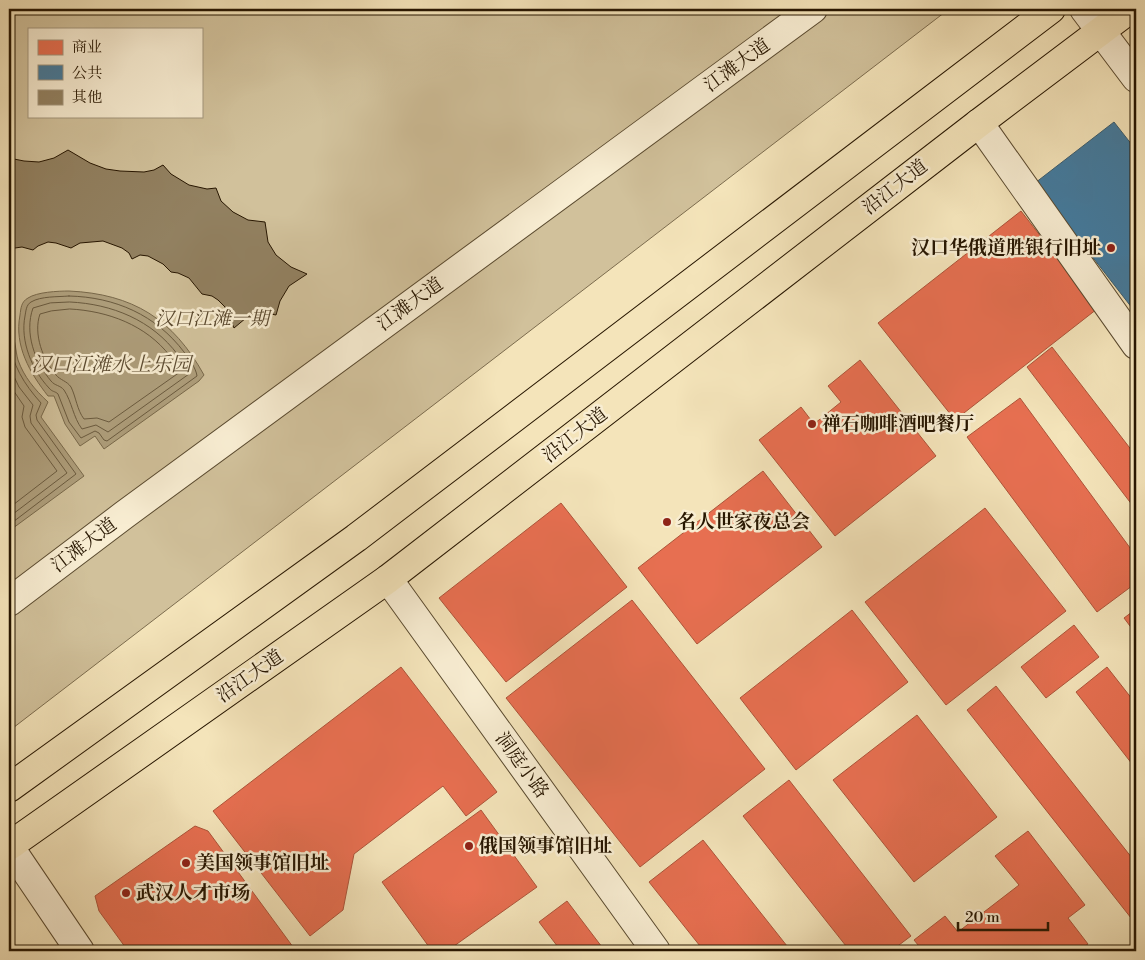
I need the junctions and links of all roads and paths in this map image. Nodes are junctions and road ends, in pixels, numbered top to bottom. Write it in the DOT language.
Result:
graph roads {
  1 [pos="813,9"];
  2 [pos="1051,9"];
  3 [pos="1084,9"];
  4 [pos="1130,9"];
  5 [pos="1101,31"];
  6 [pos="1136,78"];
  7 [pos="978,123"];
  8 [pos="1136,345"];
  9 [pos="388,579"];
  10 [pos="9,602"];
  11 [pos="9,788"];
  12 [pos="9,846"];
  13 [pos="80,951"];
  14 [pos="656,951"];
  1 -- 10 [label="street, 江滩大道"];
  2 -- 11 [label="main road"];
  3 -- 5 [label="street"];
  4 -- 5 [label="main road, 沿江大道"];
  5 -- 6 [label="street"];
  5 -- 7 [label="main road, 沿江大道"];
  7 -- 8 [label="street"];
  7 -- 9 [label="main road, 沿江大道"];
  9 -- 12 [label="main road, 沿江大道"];
  9 -- 14 [label="street, 洞庭小路"];
  12 -- 13 [label="street"];
}
